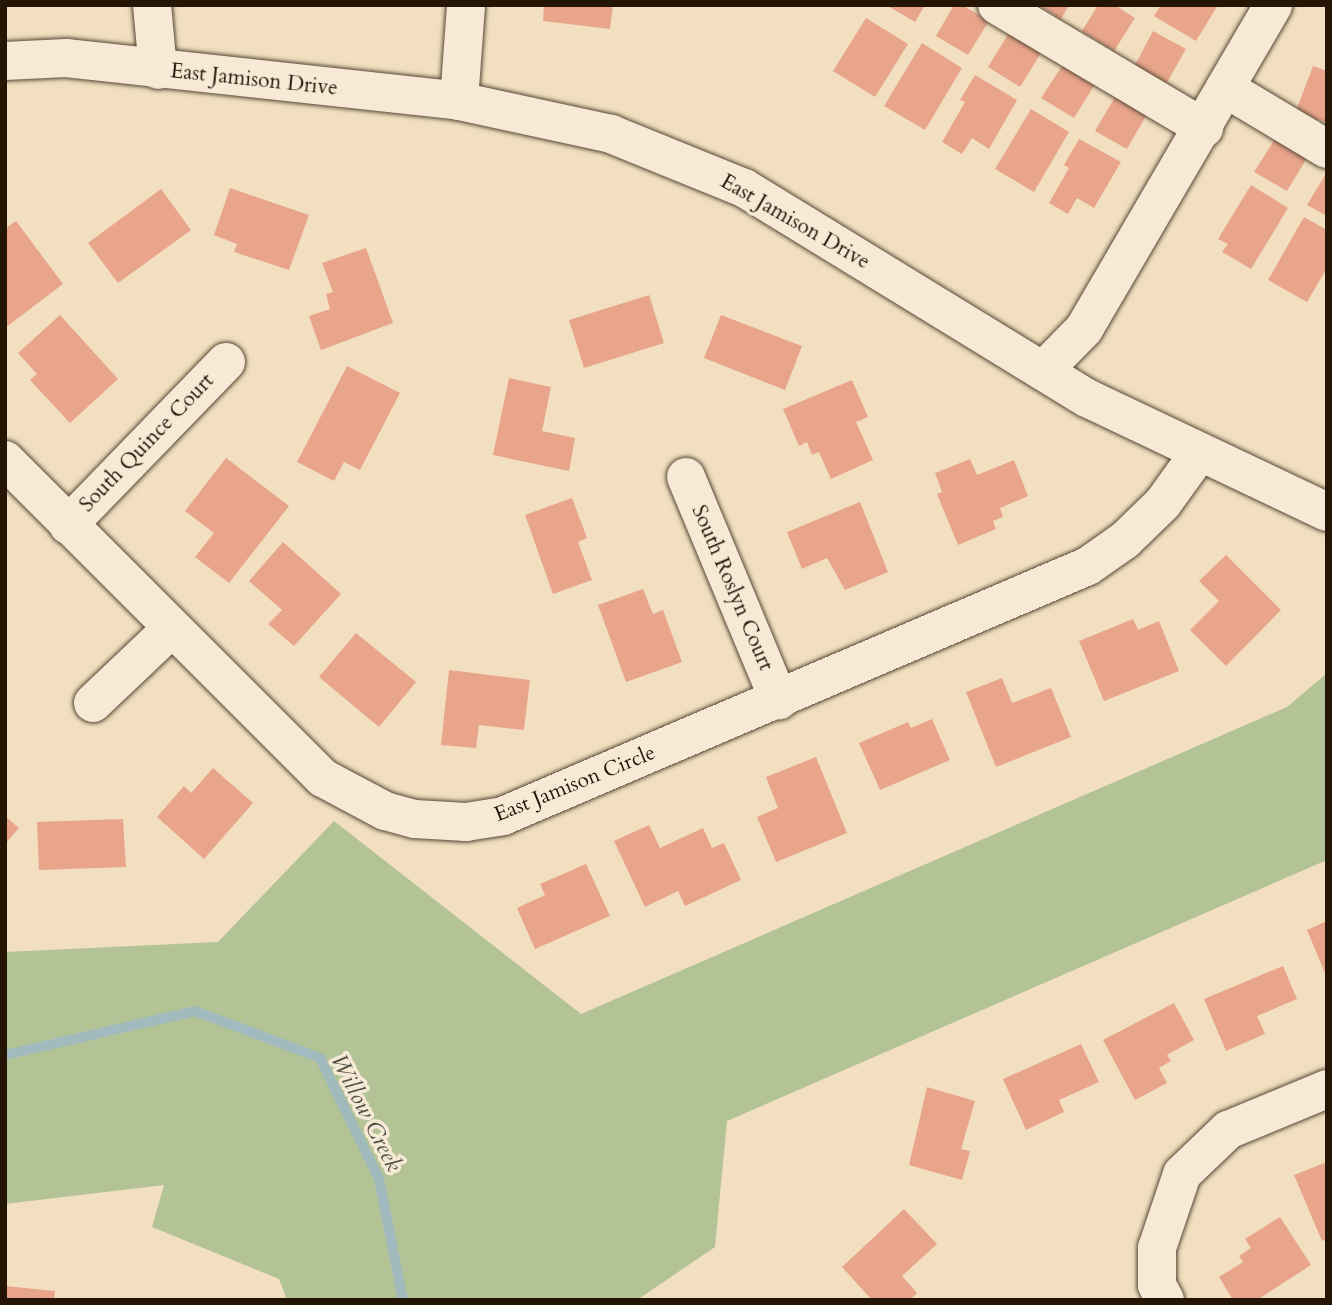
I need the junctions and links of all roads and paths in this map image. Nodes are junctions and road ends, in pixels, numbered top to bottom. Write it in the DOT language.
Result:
graph roads {
  1 [pos="152,5"];
  2 [pos="466,5"];
  3 [pos="997,5"];
  4 [pos="1273,5"];
  5 [pos="5,61"];
  6 [pos="158,70"];
  7 [pos="1225,88"];
  8 [pos="459,101"];
  9 [pos="1204,128"];
  10 [pos="1327,149"];
  11 [pos="226,362"];
  12 [pos="1043,371"];
  13 [pos="1199,453"];
  14 [pos="5,460"];
  15 [pos="686,477"];
  16 [pos="1327,512"];
  17 [pos="68,525"];
  18 [pos="172,628"];
  19 [pos="779,700"];
  20 [pos="93,703"];
  21 [pos="1327,1089"];
  22 [pos="1151,1295"];
  1 -- 6 [label="street"];
  2 -- 8 [label="street"];
  3 -- 9 [label="street"];
  4 -- 7 [label="street"];
  5 -- 6 [label="street, East Jamison Drive"];
  6 -- 8 [label="street, East Jamison Drive"];
  7 -- 9 [label="street"];
  7 -- 10 [label="street"];
  8 -- 12 [label="street, East Jamison Drive"];
  9 -- 12 [label="street"];
  11 -- 17 [label="street, South Quince Court"];
  12 -- 13 [label="street, East Jamison Drive"];
  13 -- 16 [label="street, East Jamison Drive"];
  13 -- 19 [label="street, East Jamison Circle"];
  14 -- 17 [label="street, East Jamison Circle"];
  15 -- 19 [label="street, South Roslyn Court"];
  17 -- 18 [label="street, East Jamison Circle"];
  18 -- 19 [label="street, East Jamison Circle"];
  18 -- 20 [label="street"];
  21 -- 22 [label="street"];
}
